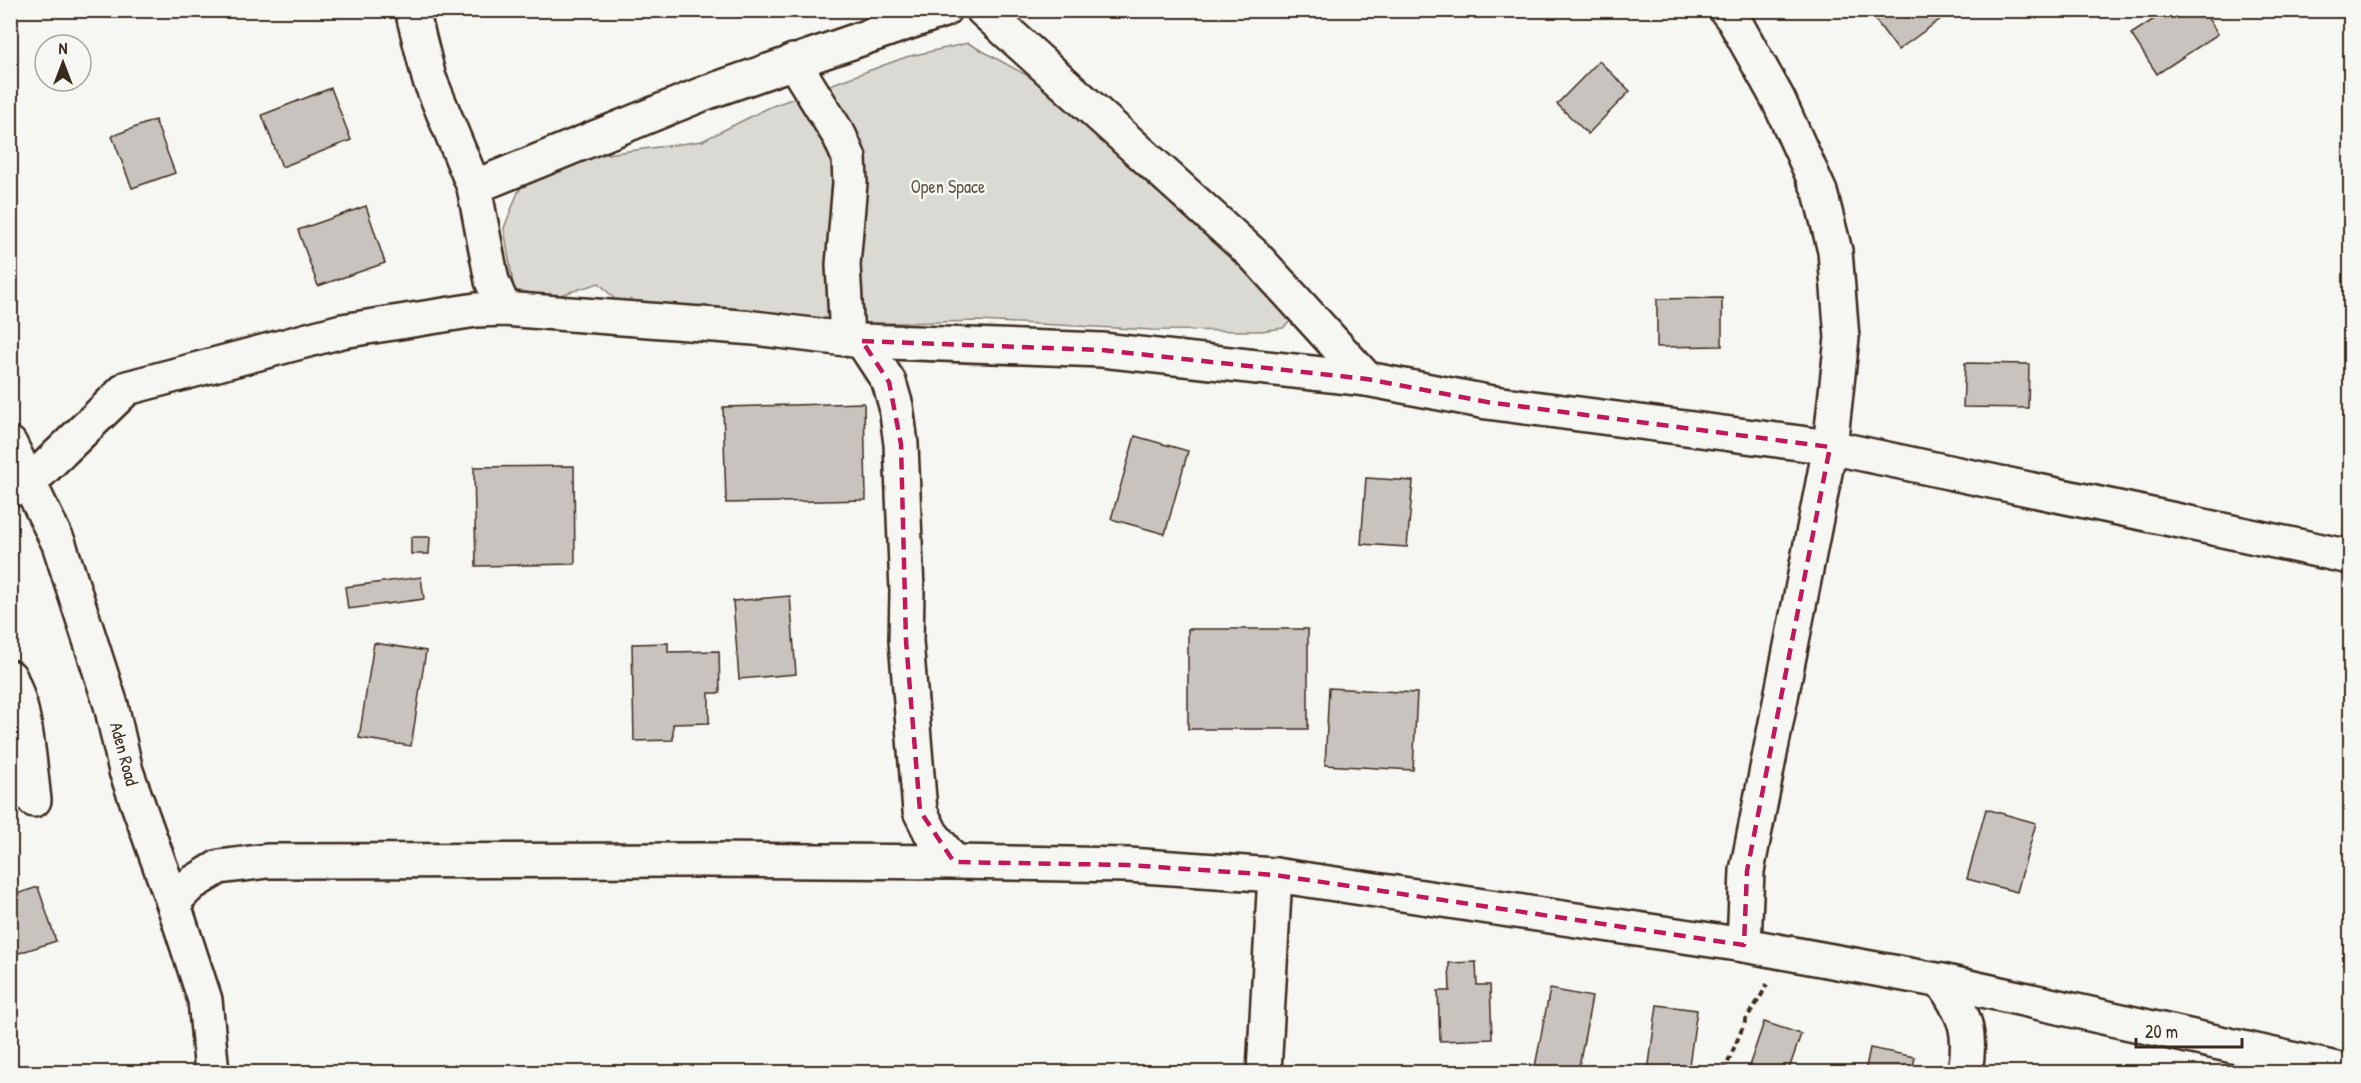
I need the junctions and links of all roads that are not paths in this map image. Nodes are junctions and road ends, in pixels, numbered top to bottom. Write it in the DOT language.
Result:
graph roads {
  1 [pos="412,10"];
  2 [pos="944,10"];
  3 [pos="983,10"];
  4 [pos="1726,10"];
  5 [pos="793,62"];
  6 [pos="474,187"];
  7 [pos="504,309"];
  8 [pos="854,340"];
  9 [pos="1368,379"];
  10 [pos="10,444"];
  11 [pos="1830,447"];
  12 [pos="19,487"];
  13 [pos="2350,557"];
  14 [pos="10,677"];
  15 [pos="34,800"];
  16 [pos="954,862"];
  17 [pos="1275,875"];
  18 [pos="173,902"];
  19 [pos="1755,948"];
  20 [pos="1942,981"];
  21 [pos="212,1072"];
  22 [pos="1263,1072"];
  23 [pos="1965,1072"];
  24 [pos="2350,1072"];
  1 -- 6 [label="street"];
  2 -- 5 [label="street"];
  3 -- 9 [label="street"];
  4 -- 11 [label="street"];
  5 -- 6 [label="street"];
  5 -- 8 [label="street"];
  6 -- 7 [label="street"];
  7 -- 8 [label="street"];
  7 -- 12 [label="street"];
  8 -- 9 [label="street"];
  8 -- 16 [label="street"];
  9 -- 11 [label="street"];
  10 -- 12 [label="street, Aden Road"];
  11 -- 13 [label="street"];
  11 -- 19 [label="street"];
  12 -- 18 [label="street, Aden Road"];
  14 -- 15 [label="street"];
  16 -- 17 [label="street"];
  16 -- 18 [label="street"];
  17 -- 19 [label="street"];
  17 -- 22 [label="street"];
  18 -- 21 [label="street, Aden Road"];
  19 -- 20 [label="street"];
  20 -- 23 [label="street"];
  20 -- 24 [label="street"];
}
